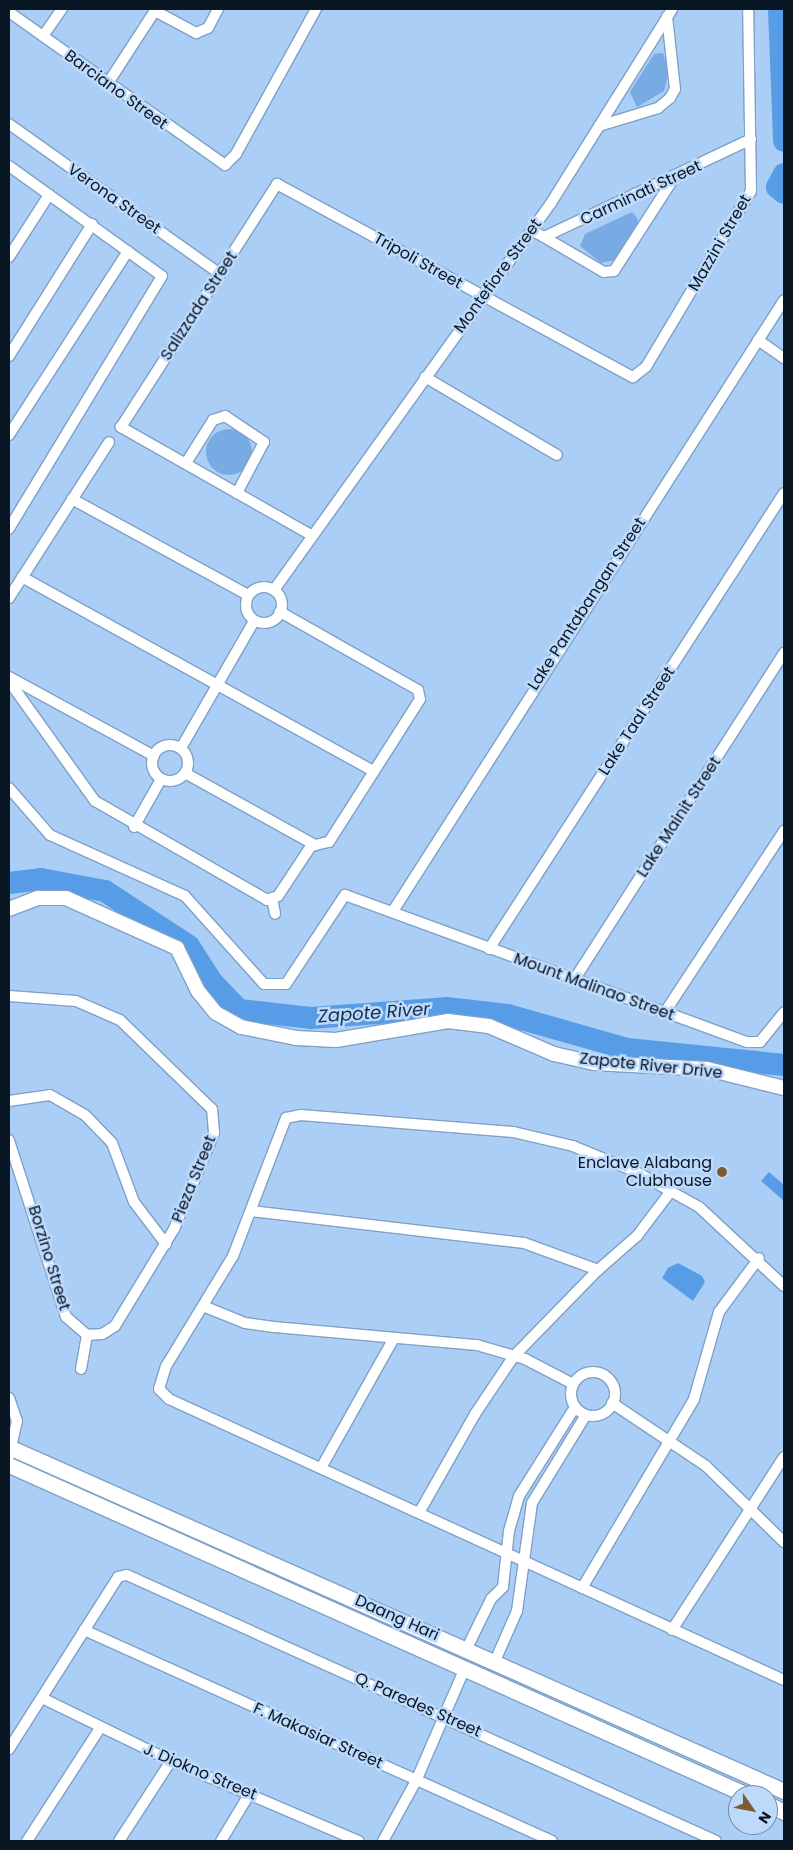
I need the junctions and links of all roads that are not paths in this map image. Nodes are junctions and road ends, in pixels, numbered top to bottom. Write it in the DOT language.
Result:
graph roads {
  1 [pos="62,9"];
  2 [pos="218,9"];
  3 [pos="316,9"];
  4 [pos="748,9"];
  5 [pos="156,10"];
  6 [pos="9,12"];
  7 [pos="670,12"];
  8 [pos="43,36"];
  9 [pos="108,83"];
  10 [pos="9,124"];
  11 [pos="599,126"];
  12 [pos="751,139"];
  13 [pos="9,166"];
  14 [pos="672,181"];
  15 [pos="277,184"];
  16 [pos="49,194"];
  17 [pos="92,224"];
  18 [pos="531,230"];
  19 [pos="544,238"];
  20 [pos="128,251"];
  21 [pos="9,257"];
  22 [pos="220,274"];
  23 [pos="483,296"];
  24 [pos="784,300"];
  25 [pos="758,340"];
  26 [pos="9,356"];
  27 [pos="784,358"];
  28 [pos="640,374"];
  29 [pos="425,377"];
  30 [pos="9,435"];
  31 [pos="109,442"];
  32 [pos="557,455"];
  33 [pos="186,463"];
  34 [pos="236,492"];
  35 [pos="784,493"];
  36 [pos="72,499"];
  37 [pos="9,529"];
  38 [pos="311,535"];
  39 [pos="22,577"];
  40 [pos="274,590"];
  41 [pos="248,595"];
  42 [pos="9,598"];
  43 [pos="280,612"];
  44 [pos="254,621"];
  45 [pos="784,653"];
  46 [pos="9,679"];
  47 [pos="217,684"];
  48 [pos="29,689"];
  49 [pos="22,699"];
  50 [pos="181,748"];
  51 [pos="154,756"];
  52 [pos="374,771"];
  53 [pos="185,773"];
  54 [pos="161,779"];
  55 [pos="9,788"];
  56 [pos="134,827"];
  57 [pos="784,831"];
  58 [pos="315,845"];
  59 [pos="272,898"];
  60 [pos="9,909"];
  61 [pos="393,911"];
  62 [pos="275,914"];
  63 [pos="489,948"];
  64 [pos="574,980"];
  65 [pos="9,996"];
  66 [pos="665,1012"];
  67 [pos="784,1012"];
  68 [pos="784,1088"];
  69 [pos="9,1101"];
  70 [pos="9,1140"];
  71 [pos="671,1191"];
  72 [pos="251,1211"];
  73 [pos="166,1244"];
  74 [pos="759,1258"];
  75 [pos="598,1270"];
  76 [pos="784,1286"];
  77 [pos="203,1306"];
  78 [pos="87,1335"];
  79 [pos="394,1338"];
  80 [pos="514,1356"];
  81 [pos="81,1369"];
  82 [pos="573,1384"];
  83 [pos="9,1398"];
  84 [pos="612,1403"];
  85 [pos="575,1407"];
  86 [pos="586,1415"];
  87 [pos="667,1439"];
  88 [pos="9,1450"];
  89 [pos="784,1456"];
  90 [pos="9,1465"];
  91 [pos="321,1468"];
  92 [pos="752,1508"];
  93 [pos="420,1511"];
  94 [pos="784,1542"];
  95 [pos="508,1557"];
  96 [pos="524,1564"];
  97 [pos="582,1588"];
  98 [pos="84,1630"];
  99 [pos="672,1630"];
  100 [pos="467,1648"];
  101 [pos="495,1661"];
  102 [pos="464,1670"];
  103 [pos="784,1680"];
  104 [pos="42,1698"];
  105 [pos="444,1717"];
  106 [pos="100,1728"];
  107 [pos="9,1750"];
  108 [pos="171,1761"];
  109 [pos="416,1781"];
  110 [pos="728,1787"];
  111 [pos="784,1792"];
  112 [pos="250,1793"];
  113 [pos="27,1841"];
  114 [pos="119,1841"];
  115 [pos="221,1841"];
  116 [pos="359,1841"];
  117 [pos="383,1841"];
  118 [pos="552,1841"];
  119 [pos="716,1841"];
  1 -- 8 [label="street"];
  2 -- 5 [label="street"];
  3 -- 9 [label="street, Barciano Street"];
  4 -- 12 [label="street, Mazzini Street"];
  5 -- 9 [label="street"];
  6 -- 8 [label="street, Barciano Street"];
  7 -- 11 [label="street, Montefiore Street"];
  7 -- 11 [label="street"];
  8 -- 9 [label="street, Barciano Street"];
  10 -- 22 [label="street, Verona Street"];
  11 -- 18 [label="street, Montefiore Street"];
  12 -- 14 [label="street, Carminati Street"];
  12 -- 28 [label="street, Mazzini Street"];
  13 -- 16 [label="street"];
  14 -- 19 [label="street, Carminati Street"];
  14 -- 19 [label="street"];
  15 -- 22 [label="street, Salizzada Street"];
  15 -- 23 [label="street, Tripoli Street"];
  16 -- 17 [label="street"];
  16 -- 21 [label="street"];
  17 -- 20 [label="street"];
  17 -- 26 [label="street"];
  18 -- 19 [label="street"];
  18 -- 23 [label="street, Montefiore Street"];
  20 -- 30 [label="street"];
  20 -- 37 [label="street"];
  22 -- 33 [label="street, Salizzada Street"];
  23 -- 28 [label="street, Tripoli Street"];
  23 -- 29 [label="street, Montefiore Street"];
  24 -- 25 [label="street, Lake Pantabangan Street"];
  25 -- 27 [label="street"];
  25 -- 61 [label="street, Lake Pantabangan Street"];
  29 -- 32 [label="street"];
  29 -- 38 [label="street, Montefiore Street"];
  31 -- 36 [label="street"];
  33 -- 34 [label="street"];
  33 -- 34 [label="street"];
  34 -- 38 [label="street"];
  35 -- 63 [label="street, Lake Taal Street"];
  36 -- 39 [label="street"];
  36 -- 41 [label="street"];
  38 -- 40 [label="street, Montefiore Street"];
  39 -- 42 [label="street"];
  39 -- 47 [label="street"];
  40 -- 41 [label="street"];
  40 -- 43 [label="street"];
  41 -- 44 [label="street"];
  43 -- 44 [label="street"];
  43 -- 52 [label="street"];
  44 -- 47 [label="street"];
  45 -- 64 [label="street, Lake Mainit Street"];
  46 -- 48 [label="street"];
  46 -- 49 [label="street"];
  47 -- 50 [label="street"];
  47 -- 52 [label="street"];
  48 -- 49 [label="street"];
  48 -- 51 [label="street"];
  49 -- 56 [label="street"];
  50 -- 51 [label="street"];
  50 -- 53 [label="street"];
  51 -- 54 [label="street"];
  52 -- 58 [label="street"];
  53 -- 54 [label="street"];
  53 -- 58 [label="street"];
  54 -- 56 [label="street"];
  55 -- 61 [label="street, Mount Malinao Street"];
  56 -- 59 [label="street"];
  57 -- 66 [label="street"];
  58 -- 59 [label="street"];
  59 -- 62 [label="street"];
  60 -- 68 [label="street, Zapote River Drive"];
  61 -- 63 [label="street, Mount Malinao Street"];
  63 -- 64 [label="street, Mount Malinao Street"];
  64 -- 66 [label="street, Mount Malinao Street"];
  65 -- 73 [label="street, Pieza Street"];
  66 -- 67 [label="street, Mount Malinao Street"];
  69 -- 73 [label="street"];
  70 -- 78 [label="street, Borzino Street"];
  71 -- 72 [label="street"];
  71 -- 74 [label="street"];
  71 -- 75 [label="street"];
  72 -- 75 [label="street"];
  72 -- 77 [label="street"];
  73 -- 78 [label="street, Pieza Street"];
  74 -- 76 [label="street"];
  74 -- 87 [label="street"];
  75 -- 80 [label="street"];
  77 -- 79 [label="street"];
  77 -- 91 [label="street"];
  78 -- 81 [label="street"];
  79 -- 80 [label="street"];
  79 -- 91 [label="street"];
  80 -- 82 [label="street"];
  80 -- 93 [label="street"];
  82 -- 84 [label="street"];
  82 -- 85 [label="street"];
  83 -- 88 [label="street"];
  84 -- 86 [label="street"];
  84 -- 87 [label="street"];
  85 -- 86 [label="street"];
  85 -- 95 [label="street"];
  86 -- 96 [label="street"];
  87 -- 92 [label="street"];
  87 -- 97 [label="street"];
  88 -- 100 [label="main road, Daang Hari"];
  89 -- 92 [label="street"];
  90 -- 102 [label="main road, Daang Hari"];
  91 -- 93 [label="street"];
  92 -- 94 [label="street"];
  92 -- 99 [label="street"];
  93 -- 95 [label="street"];
  95 -- 96 [label="street"];
  95 -- 100 [label="street"];
  96 -- 97 [label="street"];
  96 -- 101 [label="street"];
  97 -- 99 [label="street"];
  98 -- 104 [label="street"];
  98 -- 105 [label="street, Q. Paredes Street"];
  98 -- 109 [label="street, F. Makasiar Street"];
  99 -- 103 [label="street"];
  100 -- 101 [label="main road, Daang Hari"];
  101 -- 111 [label="main road, Daang Hari"];
  102 -- 105 [label="street"];
  102 -- 110 [label="main road, Daang Hari"];
  104 -- 106 [label="street, J. Diokno Street"];
  104 -- 107 [label="street"];
  105 -- 109 [label="street"];
  105 -- 119 [label="street, Q. Paredes Street"];
  106 -- 108 [label="street, J. Diokno Street"];
  106 -- 113 [label="street"];
  108 -- 112 [label="street, J. Diokno Street"];
  108 -- 114 [label="street"];
  109 -- 117 [label="street"];
  109 -- 118 [label="street, F. Makasiar Street"];
  112 -- 115 [label="street"];
  112 -- 116 [label="street, J. Diokno Street"];
}
